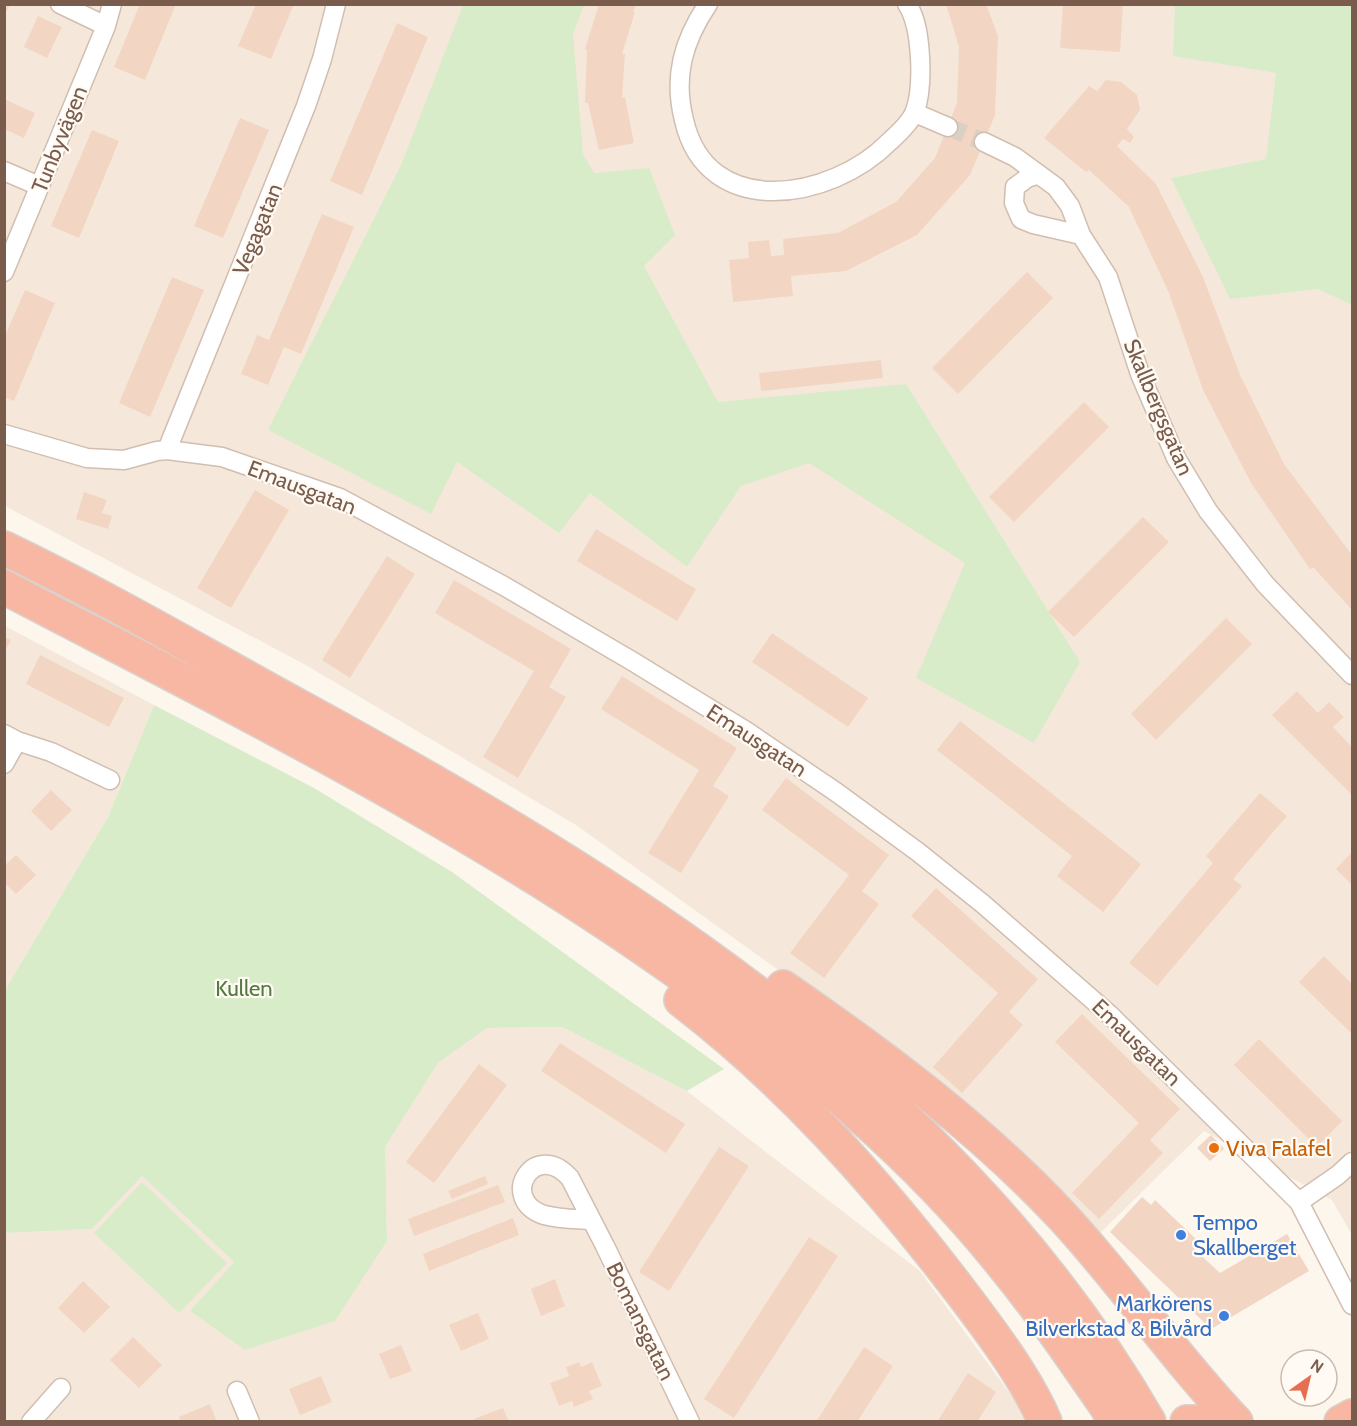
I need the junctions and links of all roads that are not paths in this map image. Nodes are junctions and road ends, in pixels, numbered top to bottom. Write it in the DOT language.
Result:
graph roads {
  1 [pos="60,4"];
  2 [pos="112,4"];
  3 [pos="336,4"];
  4 [pos="708,4"];
  5 [pos="907,4"];
  6 [pos="106,26"];
  7 [pos="915,113"];
  8 [pos="948,127"];
  9 [pos="984,142"];
  10 [pos="4,171"];
  11 [pos="1037,175"];
  12 [pos="39,186"];
  13 [pos="1081,235"];
  14 [pos="4,272"];
  15 [pos="4,434"];
  16 [pos="167,450"];
  17 [pos="4,548"];
  18 [pos="4,587"];
  19 [pos="1353,675"];
  20 [pos="11,738"];
  21 [pos="4,764"];
  22 [pos="110,780"];
  23 [pos="587,911"];
  24 [pos="675,933"];
  25 [pos="1353,1162"];
  26 [pos="1299,1202"];
  27 [pos="591,1220"];
  28 [pos="1353,1305"];
  29 [pos="60,1388"];
  30 [pos="237,1391"];
  31 [pos="1353,1416"];
  32 [pos="1213,1421"];
  33 [pos="31,1422"];
  34 [pos="250,1422"];
  35 [pos="690,1422"];
  36 [pos="1045,1422"];
  37 [pos="1115,1422"];
  38 [pos="1149,1422"];
  39 [pos="1341,1422"];
  1 -- 6 [label="street"];
  2 -- 6 [label="street, Tunbyvägen"];
  3 -- 16 [label="street, Vegagatan"];
  4 -- 7 [label="street"];
  5 -- 7 [label="street"];
  6 -- 12 [label="street, Tunbyvägen"];
  7 -- 8 [label="street"];
  9 -- 11 [label="street, Skallbergsgatan"];
  10 -- 12 [label="street"];
  11 -- 13 [label="street, Skallbergsgatan"];
  11 -- 13 [label="street"];
  12 -- 14 [label="street, Tunbyvägen"];
  13 -- 19 [label="street, Skallbergsgatan"];
  15 -- 16 [label="street, Emausgatan"];
  16 -- 26 [label="street, Emausgatan"];
  17 -- 24 [label="highway"];
  18 -- 23 [label="highway"];
  20 -- 21 [label="street"];
  20 -- 22 [label="street"];
  23 -- 36 [label="highway"];
  23 -- 37 [label="highway"];
  24 -- 32 [label="highway"];
  24 -- 38 [label="highway"];
  25 -- 26 [label="street"];
  26 -- 28 [label="street, Emausgatan"];
  27 -- 35 [label="street, Bomansgatan"];
  29 -- 33 [label="street"];
  30 -- 34 [label="street"];
  31 -- 39 [label="highway"];
}
